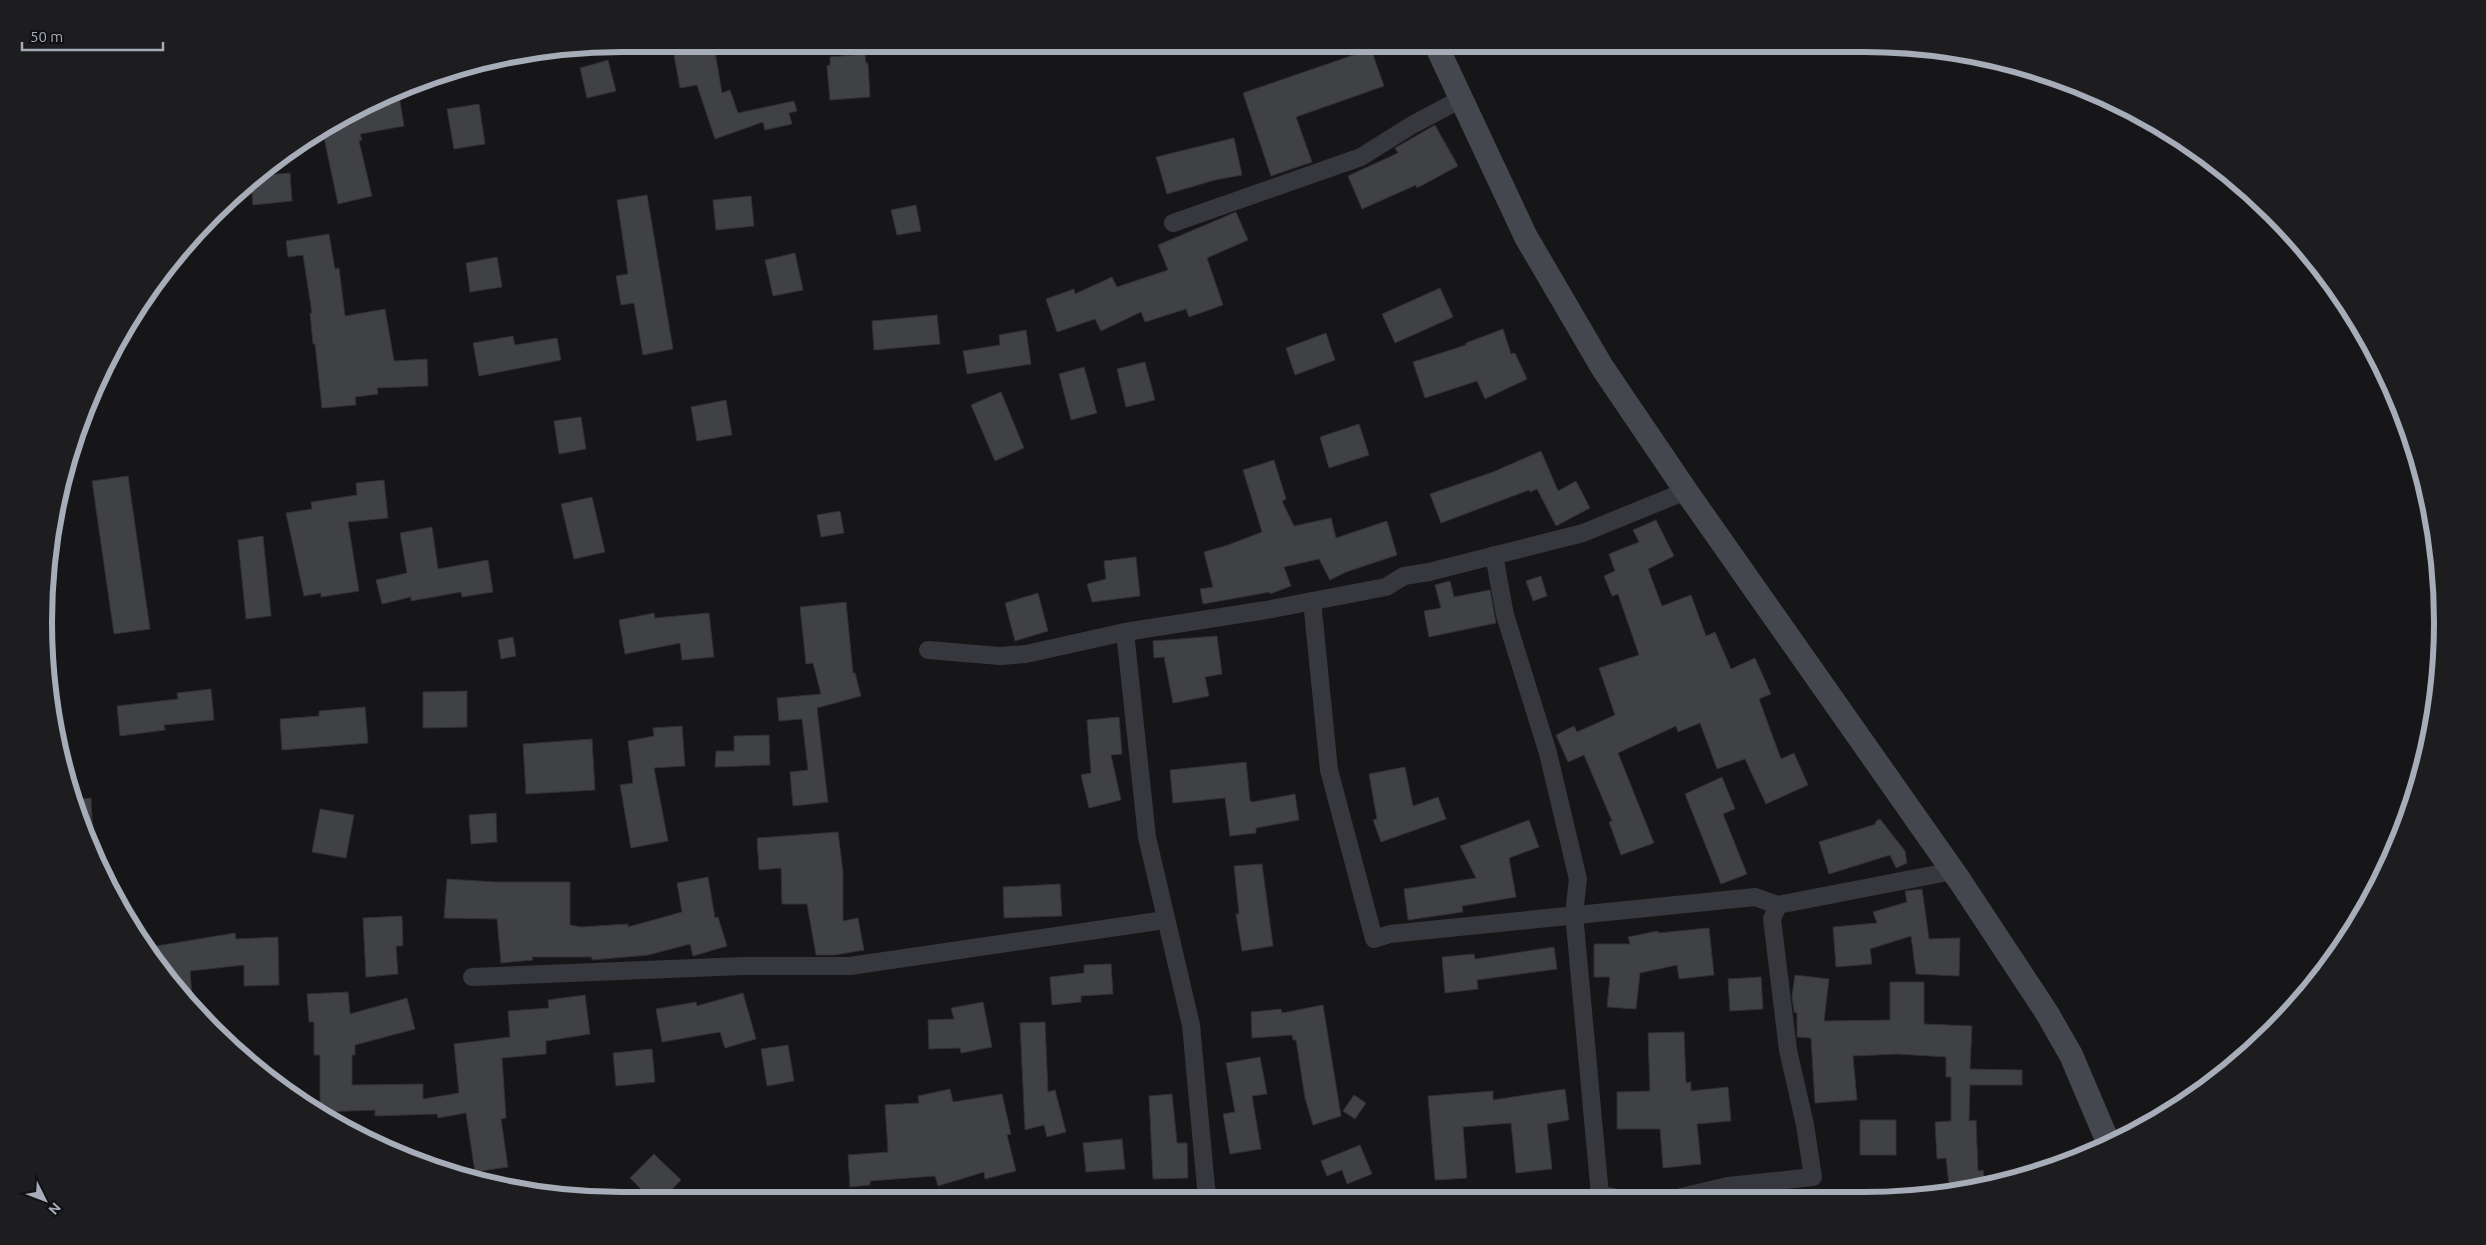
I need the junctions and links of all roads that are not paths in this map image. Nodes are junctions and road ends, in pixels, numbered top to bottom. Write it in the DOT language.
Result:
graph roads {
  1 [pos="1440,52"];
  2 [pos="1461,99"];
  3 [pos="1173,223"];
  4 [pos="1686,491"];
  5 [pos="1494,555"];
  6 [pos="1312,601"];
  7 [pos="1125,632"];
  8 [pos="928,650"];
  9 [pos="1953,871"];
  10 [pos="1778,905"];
  11 [pos="1574,914"];
  12 [pos="1165,920"];
  13 [pos="472,976"];
  14 [pos="2106,1138"];
  15 [pos="1206,1192"];
  16 [pos="1600,1192"];
  17 [pos="1702,1192"];
  1 -- 2 [label="main road"];
  2 -- 3 [label="street"];
  2 -- 4 [label="main road"];
  4 -- 5 [label="street"];
  4 -- 9 [label="main road"];
  5 -- 6 [label="street"];
  5 -- 11 [label="street"];
  6 -- 7 [label="street"];
  6 -- 11 [label="street"];
  7 -- 8 [label="street"];
  7 -- 12 [label="street"];
  9 -- 10 [label="street"];
  9 -- 14 [label="main road"];
  10 -- 11 [label="street"];
  10 -- 17 [label="street"];
  11 -- 16 [label="street"];
  12 -- 13 [label="street"];
  12 -- 15 [label="street"];
}
